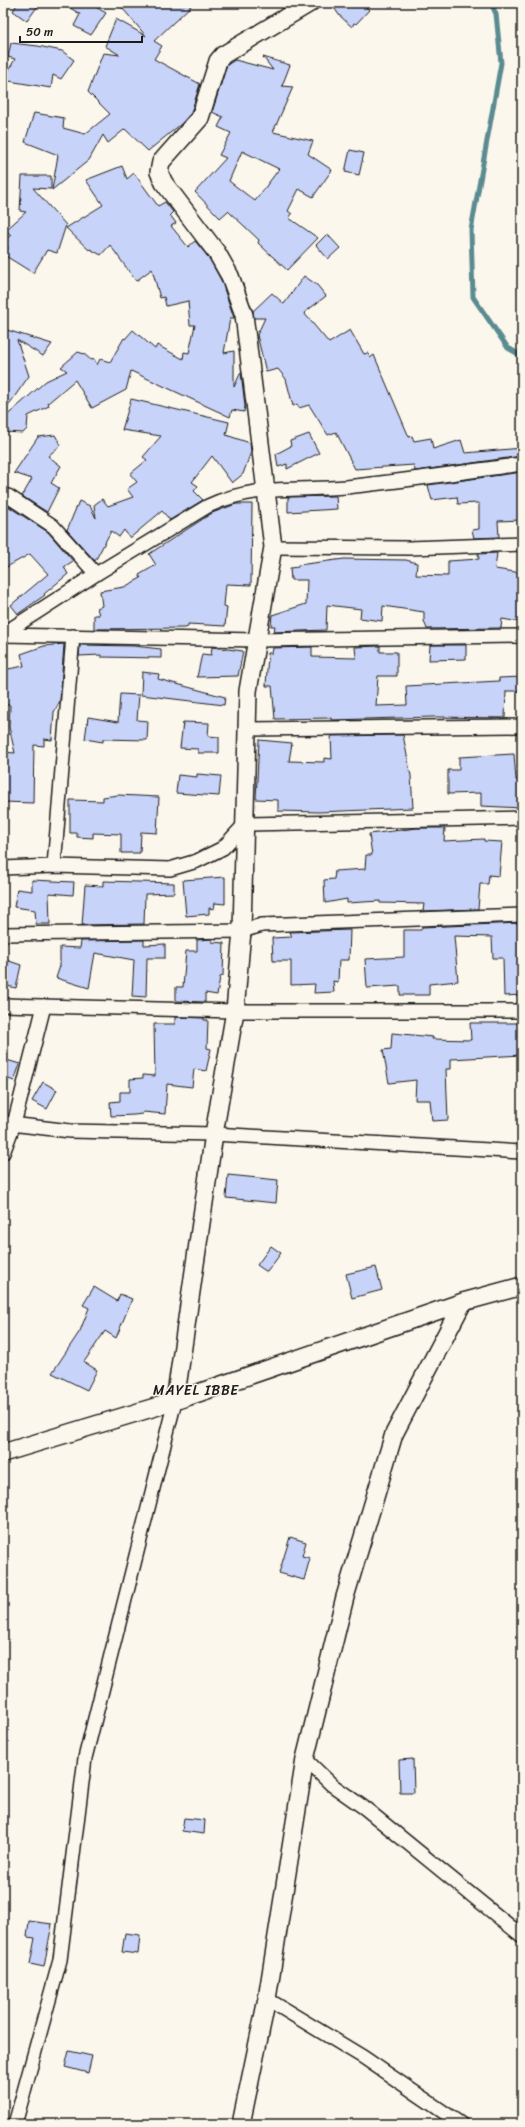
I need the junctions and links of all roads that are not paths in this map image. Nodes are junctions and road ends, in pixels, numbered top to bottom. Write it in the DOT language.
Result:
graph roads {
  1 [pos="310,3"];
  2 [pos="522,464"];
  3 [pos="267,489"];
  4 [pos="3,495"];
  5 [pos="522,544"];
  6 [pos="274,547"];
  7 [pos="96,574"];
  8 [pos="3,634"];
  9 [pos="73,636"];
  10 [pos="522,636"];
  11 [pos="257,640"];
  12 [pos="522,726"];
  13 [pos="246,729"];
  14 [pos="522,818"];
  15 [pos="245,824"];
  16 [pos="54,866"];
  17 [pos="3,868"];
  18 [pos="522,915"];
  19 [pos="242,931"];
  20 [pos="3,934"];
  21 [pos="3,1005"];
  22 [pos="44,1006"];
  23 [pos="235,1011"];
  24 [pos="522,1011"];
  25 [pos="9,1124"];
  26 [pos="214,1134"];
  27 [pos="522,1152"];
  28 [pos="3,1153"];
  29 [pos="522,1286"];
  30 [pos="462,1302"];
  31 [pos="175,1401"];
  32 [pos="3,1453"];
  33 [pos="305,1759"];
  34 [pos="522,1936"];
  35 [pos="268,1999"];
  36 [pos="15,2124"];
  37 [pos="241,2124"];
  38 [pos="461,2124"];
  1 -- 3 [label="street"];
  2 -- 3 [label="street"];
  3 -- 6 [label="street"];
  3 -- 7 [label="street"];
  4 -- 7 [label="street"];
  5 -- 6 [label="street"];
  6 -- 11 [label="street"];
  7 -- 8 [label="street"];
  8 -- 9 [label="street"];
  9 -- 11 [label="street"];
  9 -- 16 [label="street"];
  10 -- 11 [label="street"];
  11 -- 13 [label="street"];
  12 -- 13 [label="street"];
  13 -- 15 [label="street"];
  14 -- 15 [label="street"];
  15 -- 16 [label="street"];
  15 -- 19 [label="street"];
  16 -- 17 [label="street"];
  18 -- 19 [label="street"];
  19 -- 20 [label="street"];
  19 -- 23 [label="street"];
  21 -- 22 [label="street"];
  22 -- 23 [label="street"];
  22 -- 25 [label="street"];
  23 -- 24 [label="street"];
  23 -- 26 [label="street"];
  25 -- 26 [label="street"];
  25 -- 28 [label="street"];
  26 -- 27 [label="street"];
  26 -- 31 [label="street"];
  29 -- 30 [label="street"];
  30 -- 31 [label="street"];
  30 -- 33 [label="street"];
  31 -- 32 [label="street"];
  31 -- 36 [label="street"];
  33 -- 34 [label="street"];
  33 -- 35 [label="street"];
  35 -- 37 [label="street"];
  35 -- 38 [label="street"];
}
